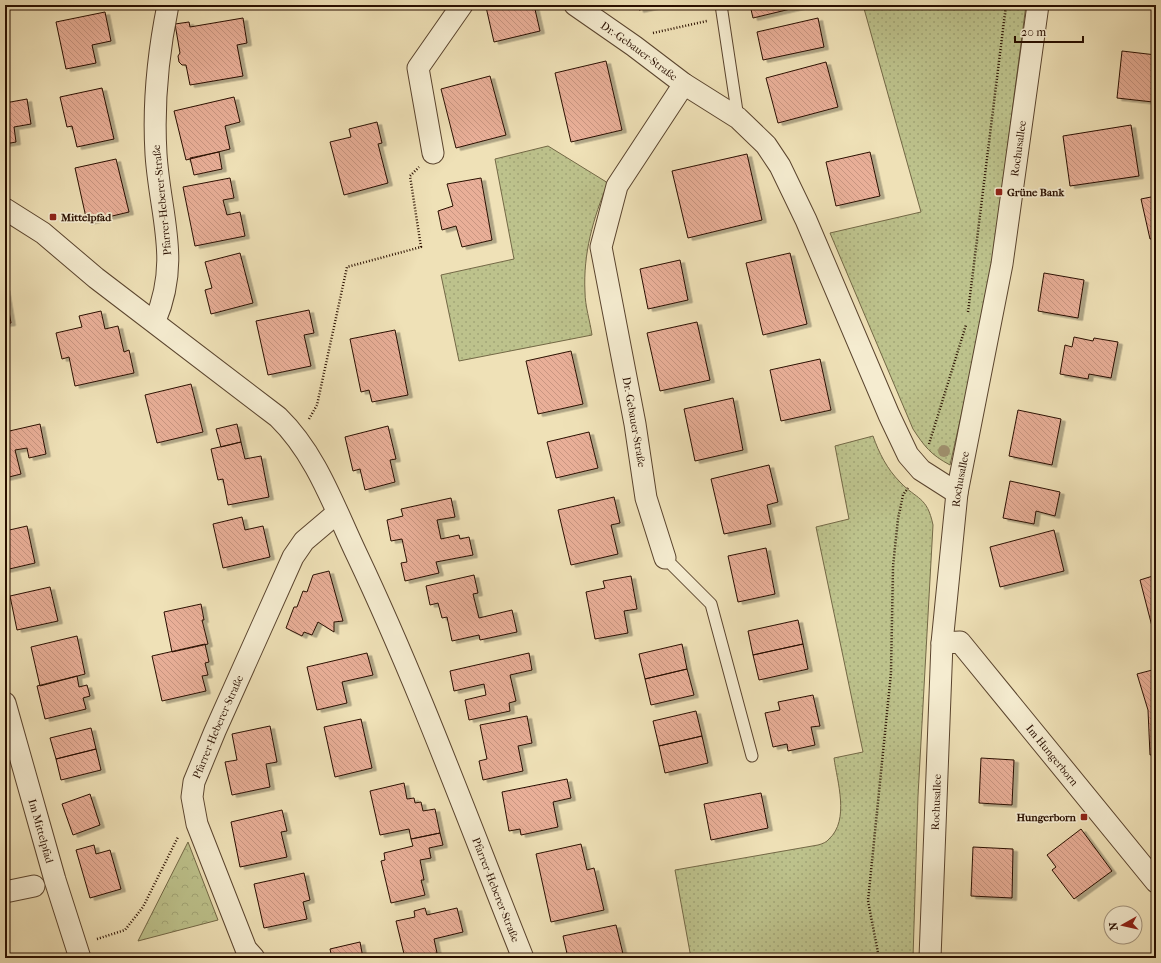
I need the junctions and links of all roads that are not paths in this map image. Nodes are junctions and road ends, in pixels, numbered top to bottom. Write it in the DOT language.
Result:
graph roads {
  1 [pos="168,5"];
  2 [pos="462,5"];
  3 [pos="576,5"];
  4 [pos="721,5"];
  5 [pos="1038,5"];
  6 [pos="684,84"];
  7 [pos="738,118"];
  8 [pos="433,153"];
  9 [pos="5,209"];
  10 [pos="155,321"];
  11 [pos="957,493"];
  12 [pos="337,513"];
  13 [pos="665,558"];
  14 [pos="942,643"];
  15 [pos="5,703"];
  16 [pos="752,756"];
  17 [pos="1156,882"];
  18 [pos="34,886"];
  19 [pos="5,892"];
  20 [pos="80,958"];
  21 [pos="254,958"];
  22 [pos="523,958"];
  23 [pos="930,958"];
  1 -- 10 [label="street, Pfarrer-Heberer-Straße"];
  2 -- 8 [label="street"];
  3 -- 6 [label="street, Dr.-Gebauer-Straße"];
  4 -- 7 [label="lane"];
  5 -- 11 [label="street, Rochusallee"];
  6 -- 7 [label="street, Dr.-Gebauer-Straße"];
  6 -- 13 [label="street, Dr.-Gebauer-Straße"];
  7 -- 11 [label="street, Dr.-Gebauer-Straße"];
  9 -- 10 [label="street, Pfarrer-Heberer-Straße"];
  10 -- 12 [label="street, Pfarrer-Heberer-Straße"];
  11 -- 14 [label="street, Rochusallee"];
  12 -- 21 [label="street, Pfarrer-Heberer-Straße"];
  12 -- 22 [label="street, Pfarrer-Heberer-Straße"];
  13 -- 16 [label="lane, Dr.-Gebauer-Straße"];
  14 -- 17 [label="street, Im Hungerborn"];
  14 -- 23 [label="street, Rochusallee"];
  15 -- 20 [label="street, Im Mittelpfad"];
  18 -- 19 [label="street"];
}
